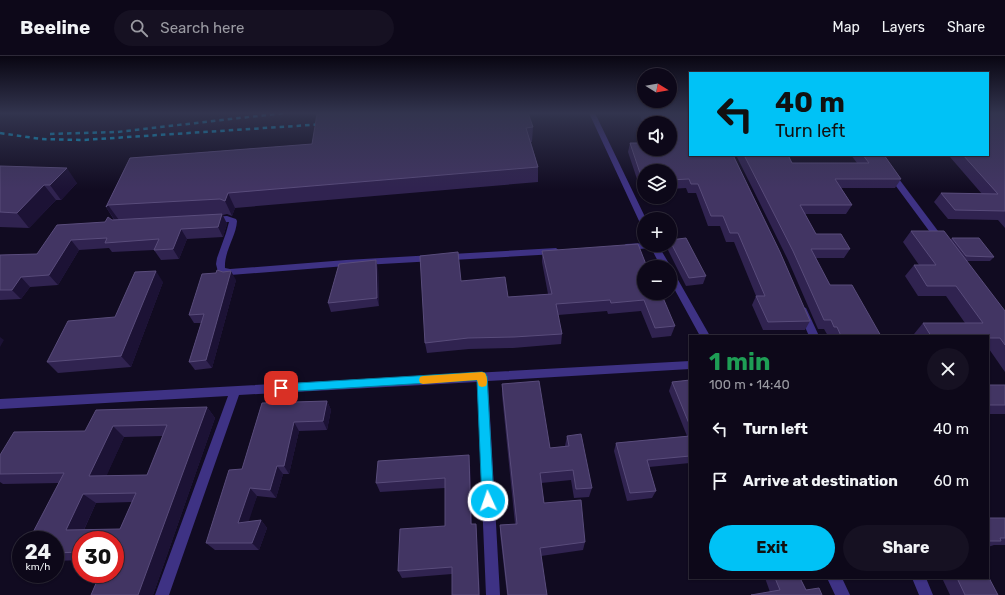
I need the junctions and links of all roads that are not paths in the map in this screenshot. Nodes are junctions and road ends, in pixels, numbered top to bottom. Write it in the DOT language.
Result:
graph roads {
  1 [pos="604,138"];
  2 [pos="878,156"];
  3 [pos="638,212"];
  4 [pos="204,220"];
  5 [pos="637,246"];
  6 [pos="615,247"];
  7 [pos="567,250"];
  8 [pos="948,250"];
  9 [pos="677,286"];
  10 [pos="800,302"];
  11 [pos="704,335"];
  12 [pos="814,335"];
  13 [pos="689,364"];
  14 [pos="482,376"];
  15 [pos="235,391"];
  16 [pos="1,406"];
  17 [pos="835,579"];
  18 [pos="919,579"];
  19 [pos="162,595"];
  20 [pos="493,595"];
  21 [pos="843,595"];
  22 [pos="926,595"];
  1 -- 3 [label="street"];
  2 -- 8 [label="street"];
  4 -- 7 [label="street"];
  5 -- 6 [label="street"];
  9 -- 11 [label="street"];
  10 -- 12 [label="street"];
  13 -- 14 [label="street"];
  14 -- 15 [label="street"];
  14 -- 20 [label="street"];
  15 -- 16 [label="street"];
  15 -- 19 [label="street"];
  17 -- 21 [label="street"];
  18 -- 22 [label="street"];
}
